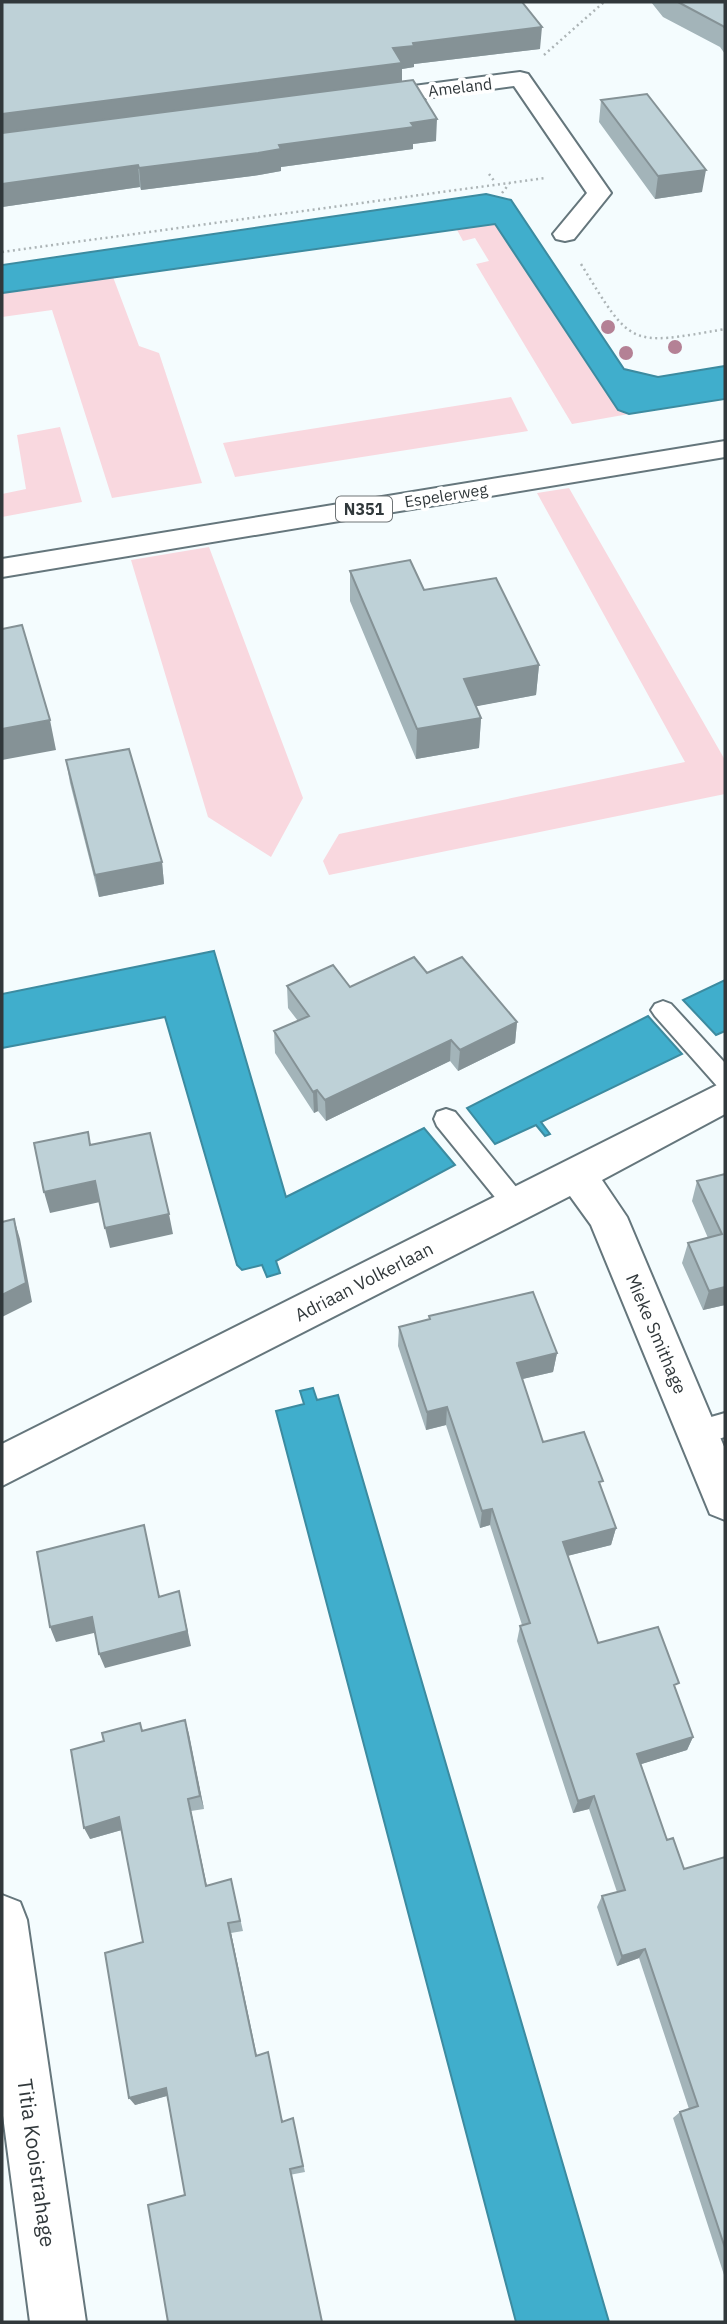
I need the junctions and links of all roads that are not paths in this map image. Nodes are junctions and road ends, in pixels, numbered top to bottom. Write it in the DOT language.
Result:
graph roads {
  1 [pos="340,102"];
  2 [pos="565,234"];
  3 [pos="725,437"];
  4 [pos="725,449"];
  5 [pos="2,555"];
  6 [pos="2,568"];
  7 [pos="663,1010"];
  8 [pos="725,1079"];
  9 [pos="725,1096"];
  10 [pos="446,1119"];
  11 [pos="576,1175"];
  12 [pos="516,1205"];
  13 [pos="711,1429"];
  14 [pos="2,1466"];
  15 [pos="725,1500"];
  16 [pos="2,1920"];
  17 [pos="58,2322"];
  1 -- 2 [label="street, Ameland"];
  3 -- 5 [label="street, Espelerweg / N351"];
  4 -- 6 [label="street, Espelerweg / N351"];
  7 -- 8 [label="lane"];
  9 -- 11 [label="street, Adriaan Volkerlaan"];
  10 -- 12 [label="lane"];
  11 -- 12 [label="street, Adriaan Volkerlaan"];
  11 -- 13 [label="street, Mieke Smithage"];
  12 -- 14 [label="street, Adriaan Volkerlaan"];
  13 -- 15 [label="street, Mieke Smithage"];
  16 -- 17 [label="street, Titia Kooistrahage"];
}
